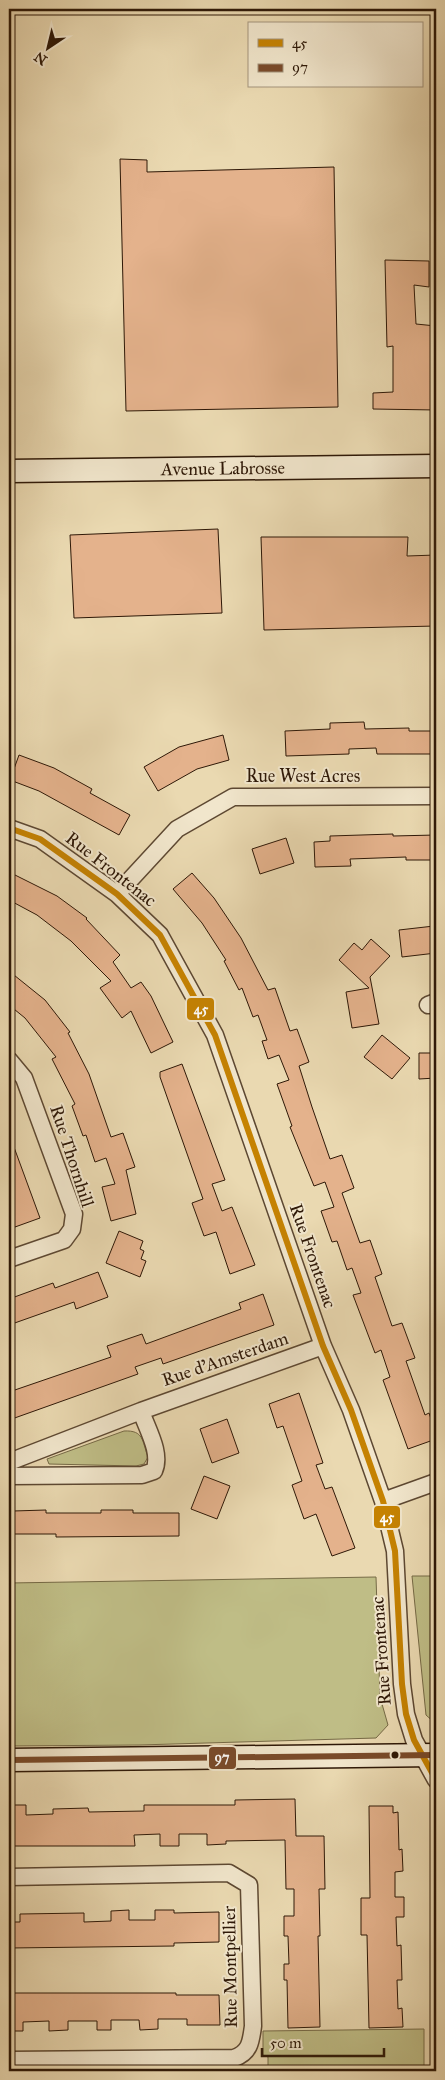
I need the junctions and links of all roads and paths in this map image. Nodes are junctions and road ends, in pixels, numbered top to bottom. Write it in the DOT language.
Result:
graph roads {
  1 [pos="436,466"];
  2 [pos="9,471"];
  3 [pos="436,796"];
  4 [pos="9,828"];
  5 [pos="117,894"];
  6 [pos="9,1060"];
  7 [pos="9,1259"];
  8 [pos="323,1346"];
  9 [pos="140,1410"];
  10 [pos="9,1462"];
  11 [pos="9,1476"];
  12 [pos="436,1482"];
  13 [pos="383,1501"];
  14 [pos="430,1755"];
  15 [pos="9,1760"];
  16 [pos="436,1780"];
  17 [pos="9,1877"];
  18 [pos="9,2060"];
  1 -- 2 [label="street, Avenue Labrosse"];
  3 -- 5 [label="street, Rue West Acres"];
  4 -- 5 [label="street, Rue Frontenac"];
  5 -- 8 [label="street, Rue Frontenac"];
  6 -- 7 [label="street, Rue Thornhill"];
  8 -- 9 [label="street, Rue d'Amsterdam"];
  8 -- 13 [label="street, Rue Frontenac"];
  9 -- 10 [label="street, Rue d'Amsterdam"];
  9 -- 11 [label="street"];
  12 -- 13 [label="street"];
  13 -- 14 [label="street, Rue Frontenac"];
  14 -- 15 [label="street"];
  14 -- 16 [label="street, Rue Frontenac"];
  17 -- 18 [label="street, Rue Montpellier"];
}
